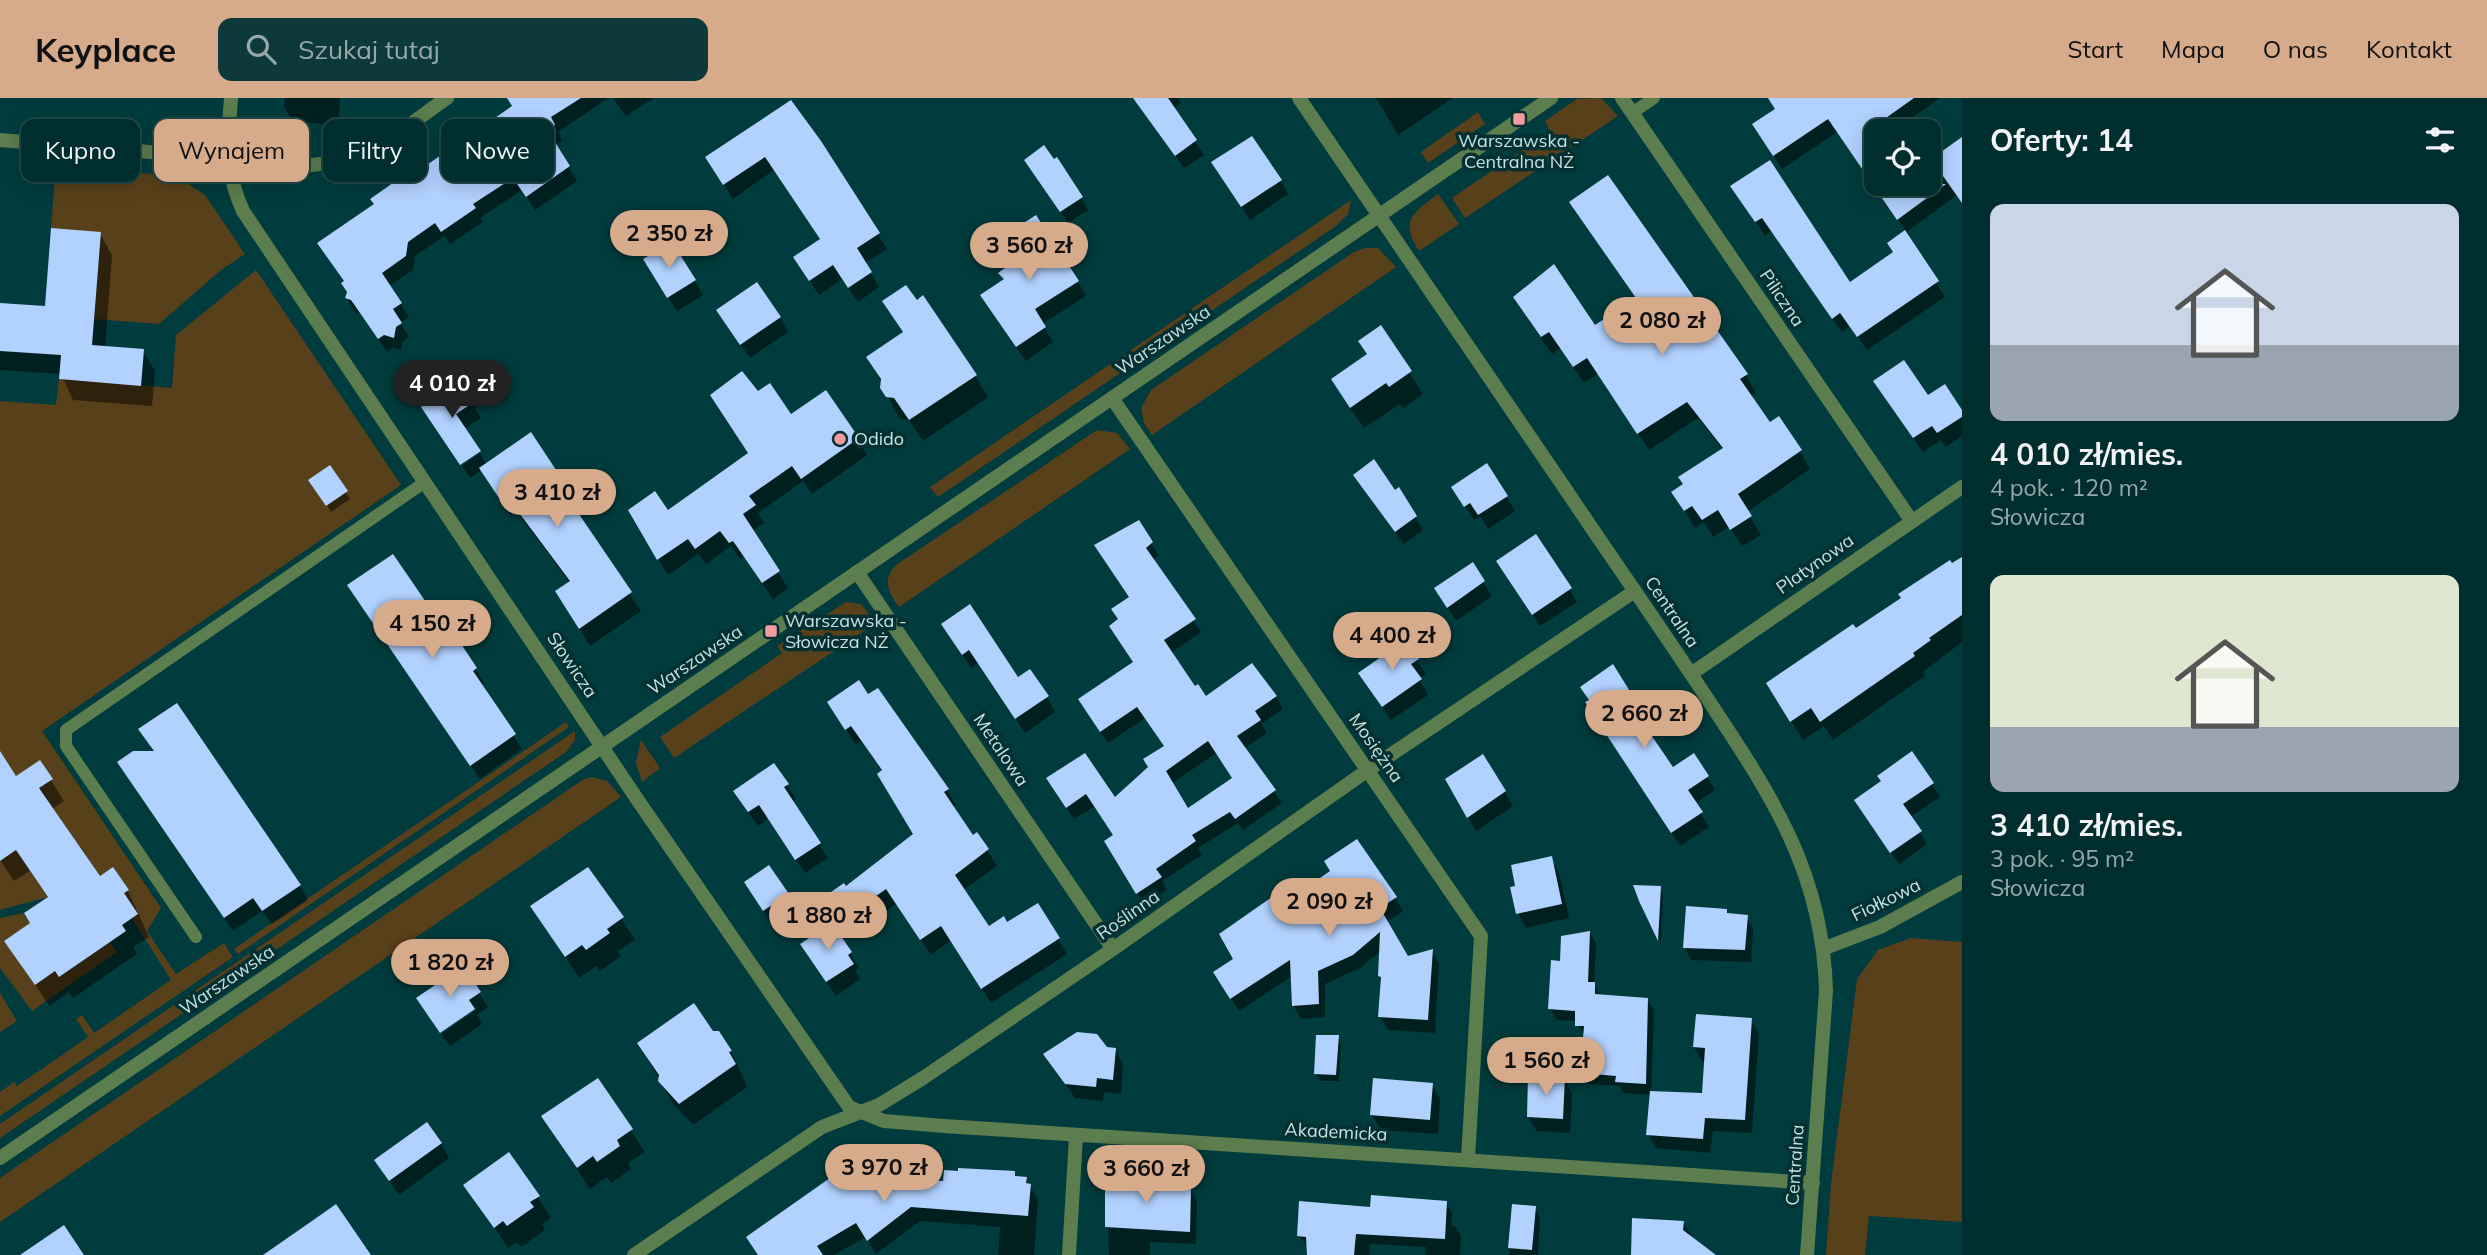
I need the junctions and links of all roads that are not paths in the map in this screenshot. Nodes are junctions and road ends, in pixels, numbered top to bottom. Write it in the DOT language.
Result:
graph roads {
  1 [pos="231,98"];
  2 [pos="447,98"];
  3 [pos="1298,98"];
  4 [pos="1550,98"];
  5 [pos="1622,98"];
  6 [pos="1654,98"];
  7 [pos="1632,113"];
  8 [pos="230,119"];
  9 [pos="0,141"];
  10 [pos="154,153"];
  11 [pos="309,165"];
  12 [pos="232,182"];
  13 [pos="1379,215"];
  14 [pos="1111,398"];
  15 [pos="425,482"];
  16 [pos="1962,486"];
  17 [pos="1911,520"];
  18 [pos="858,572"];
  19 [pos="1634,591"];
  20 [pos="1691,674"];
  21 [pos="603,746"];
  22 [pos="1368,770"];
  23 [pos="1962,882"];
  24 [pos="196,937"];
  25 [pos="1825,948"];
  26 [pos="1113,949"];
  27 [pos="858,1112"];
  28 [pos="1076,1136"];
  29 [pos="0,1158"];
  30 [pos="1468,1159"];
  31 [pos="1813,1183"];
  32 [pos="634,1255"];
  33 [pos="1069,1255"];
  34 [pos="1807,1255"];
  1 -- 8 [label="street, Słowicza"];
  2 -- 11 [label="street"];
  3 -- 13 [label="street, Centralna"];
  4 -- 13 [label="street, Warszawska"];
  5 -- 7 [label="street, Piliczna"];
  6 -- 7 [label="lane"];
  7 -- 17 [label="street, Piliczna"];
  9 -- 10 [label="street"];
  12 -- 15 [label="street, Słowicza"];
  13 -- 14 [label="street, Warszawska"];
  13 -- 19 [label="street, Centralna"];
  14 -- 18 [label="street, Warszawska"];
  14 -- 22 [label="street, Mosiężna"];
  15 -- 21 [label="street, Słowicza"];
  15 -- 24 [label="lane"];
  16 -- 17 [label="street, Platynowa"];
  17 -- 20 [label="street, Platynowa"];
  18 -- 21 [label="street, Warszawska"];
  18 -- 26 [label="street, Metalowa"];
  19 -- 20 [label="street, Centralna"];
  19 -- 22 [label="street, Roślinna"];
  20 -- 25 [label="street, Centralna"];
  21 -- 27 [label="street, Słowicza"];
  21 -- 29 [label="street, Warszawska"];
  22 -- 26 [label="street, Roślinna"];
  22 -- 30 [label="street, Mosiężna"];
  23 -- 25 [label="street, Fiołkowa"];
  25 -- 31 [label="street, Centralna"];
  26 -- 27 [label="street, Roślinna"];
  27 -- 28 [label="street, Akademicka"];
  27 -- 32 [label="street, Roślinna"];
  28 -- 30 [label="street, Akademicka"];
  28 -- 33 [label="street"];
  30 -- 31 [label="street, Akademicka"];
  31 -- 34 [label="street, Centralna"];
}
